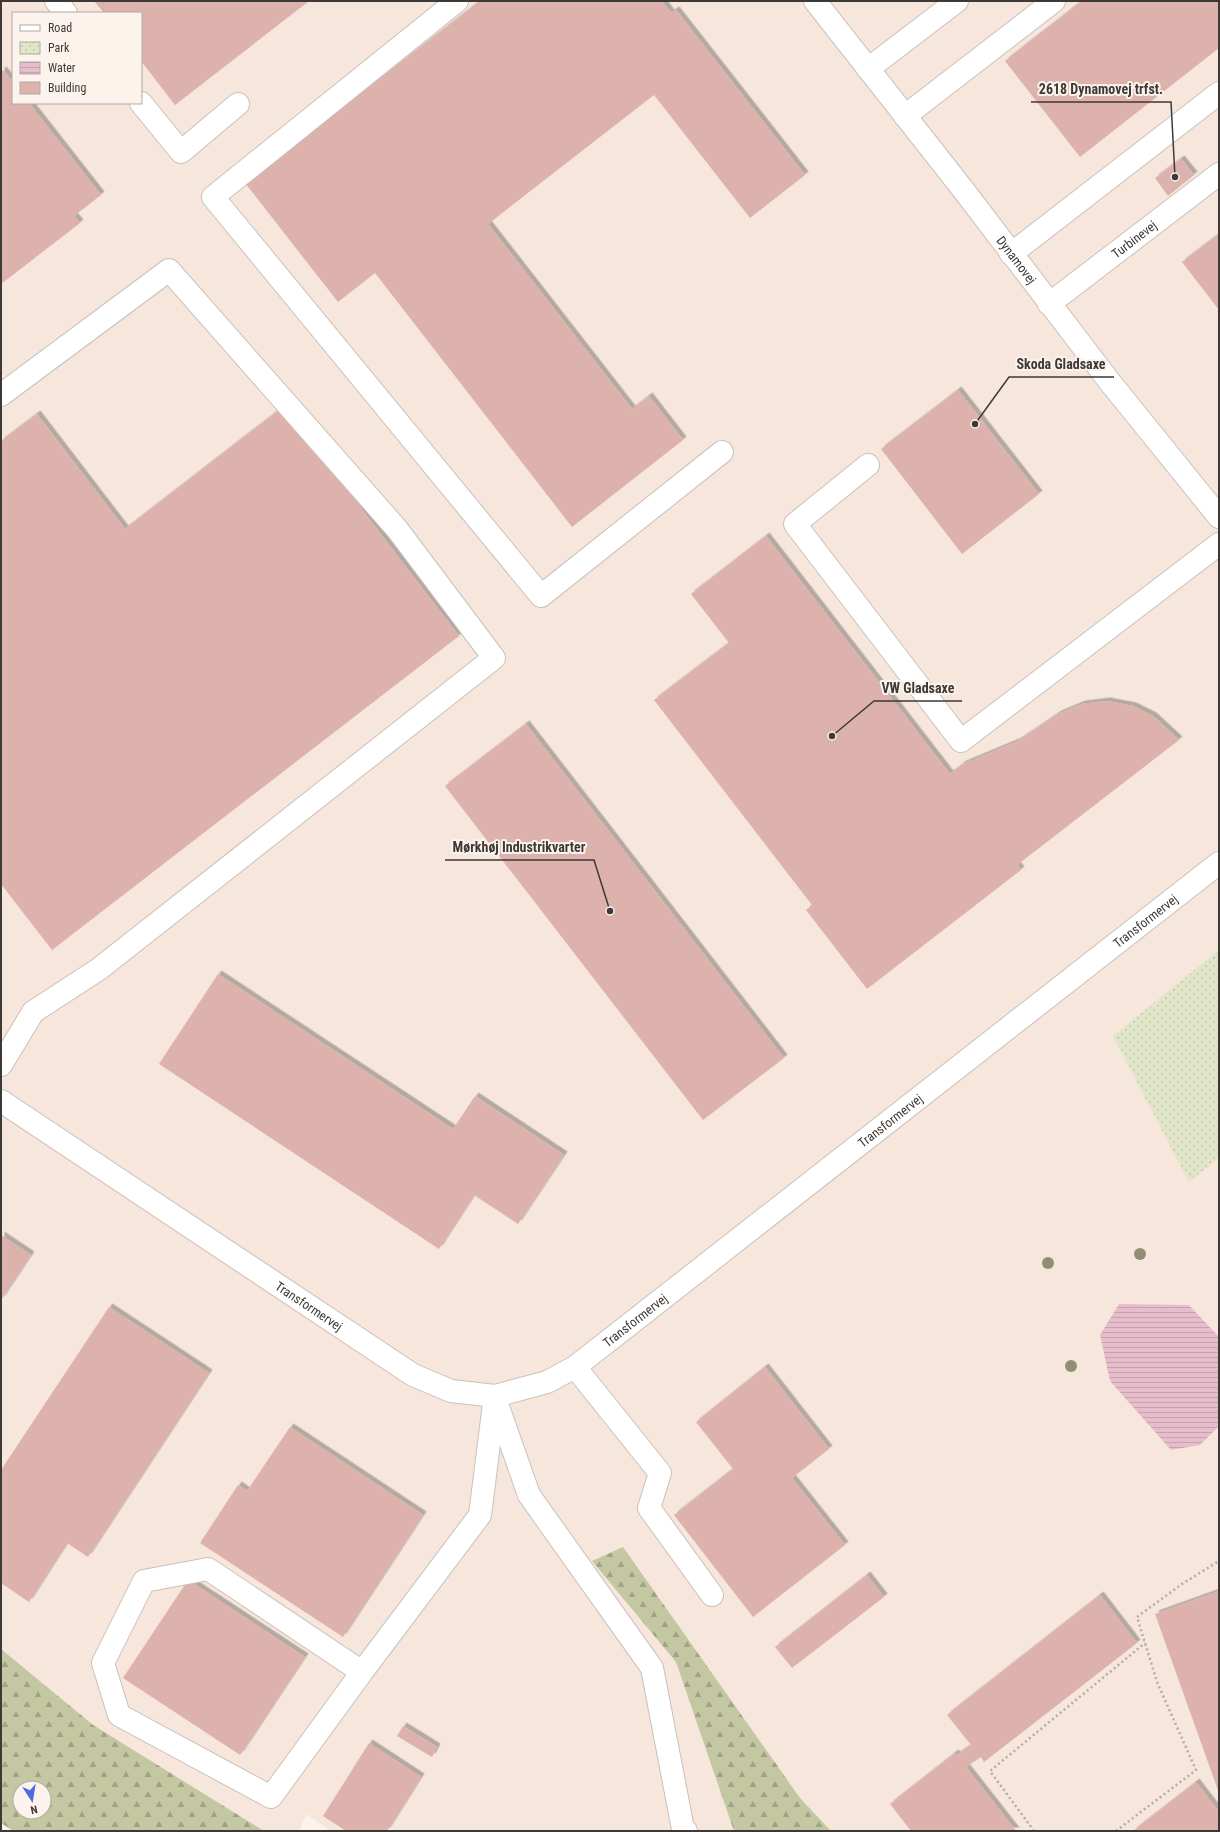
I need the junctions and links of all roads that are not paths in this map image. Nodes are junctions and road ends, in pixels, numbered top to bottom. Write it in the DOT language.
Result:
graph roads {
  1 [pos="56,1"];
  2 [pos="457,1"];
  3 [pos="815,1"];
  4 [pos="957,1"];
  5 [pos="1054,1"];
  6 [pos="65,12"];
  7 [pos="868,69"];
  8 [pos="1219,93"];
  9 [pos="142,104"];
  10 [pos="238,104"];
  11 [pos="905,116"];
  12 [pos="1219,174"];
  13 [pos="1011,254"];
  14 [pos="1049,304"];
  15 [pos="1,395"];
  16 [pos="722,452"];
  17 [pos="868,465"];
  18 [pos="1219,517"];
  19 [pos="1219,544"];
  20 [pos="1219,863"];
  21 [pos="1,1066"];
  22 [pos="1,1102"];
  23 [pos="575,1367"];
  24 [pos="494,1396"];
  25 [pos="712,1595"];
  26 [pos="362,1672"];
  27 [pos="686,1831"];
  1 -- 6 [label="street"];
  2 -- 16 [label="street"];
  3 -- 7 [label="street, Dynamovej"];
  4 -- 7 [label="street"];
  5 -- 11 [label="street"];
  7 -- 11 [label="street, Dynamovej"];
  8 -- 13 [label="street"];
  9 -- 10 [label="street"];
  11 -- 13 [label="street, Dynamovej"];
  12 -- 14 [label="street, Turbinevej"];
  13 -- 14 [label="street, Dynamovej"];
  14 -- 18 [label="street, Dynamovej"];
  15 -- 21 [label="street"];
  17 -- 19 [label="street"];
  20 -- 23 [label="street, Transformervej"];
  22 -- 24 [label="street, Transformervej"];
  23 -- 24 [label="street, Transformervej"];
  23 -- 25 [label="street"];
  24 -- 26 [label="street"];
  24 -- 27 [label="street"];
  26 -- 26 [label="street"];
}
